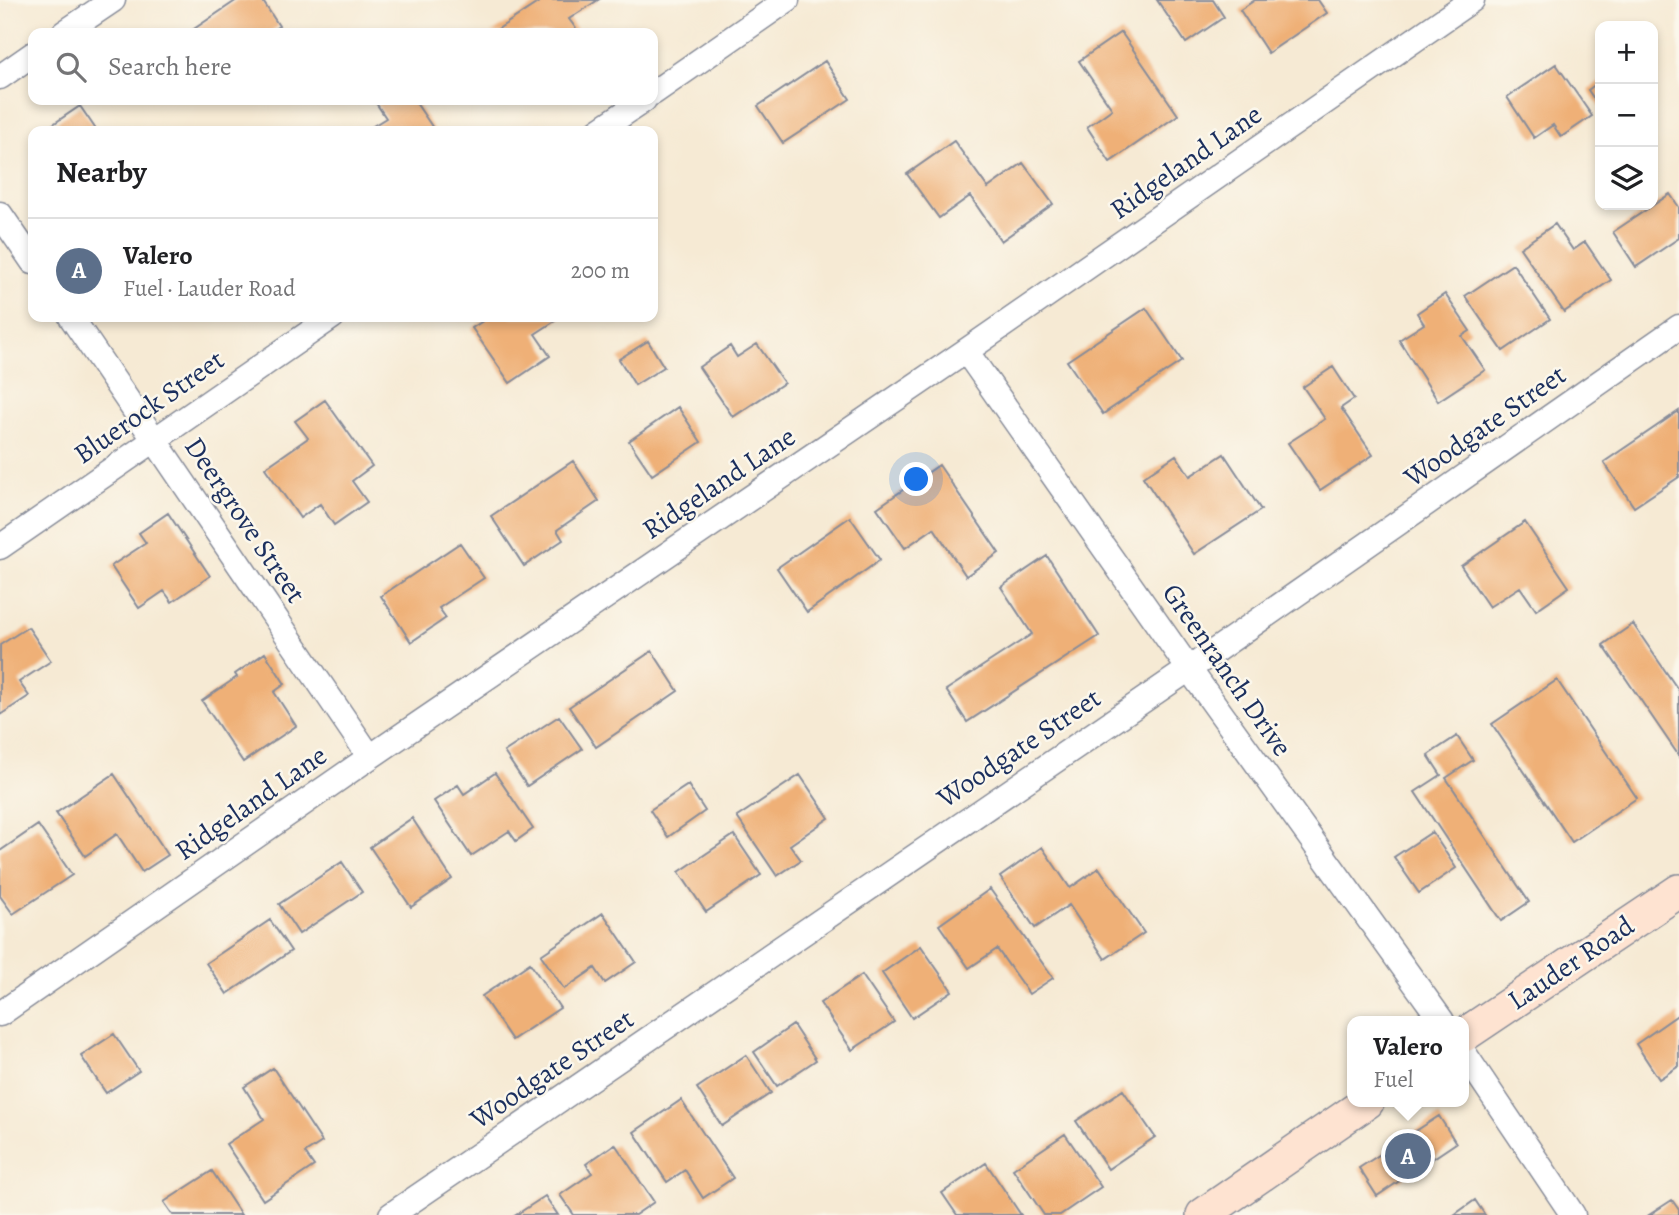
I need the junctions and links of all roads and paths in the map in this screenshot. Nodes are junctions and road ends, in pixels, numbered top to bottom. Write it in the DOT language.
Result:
graph roads {
  1 [pos="113,0"];
  2 [pos="787,0"];
  3 [pos="1472,0"];
  4 [pos="71,28"];
  5 [pos="28,57"];
  6 [pos="0,77"];
  7 [pos="658,90"];
  8 [pos="637,105"];
  9 [pos="605,126"];
  10 [pos="0,214"];
  11 [pos="28,255"];
  12 [pos="74,322"];
  13 [pos="325,322"];
  14 [pos="1679,327"];
  15 [pos="966,351"];
  16 [pos="155,440"];
  17 [pos="0,547"];
  18 [pos="1189,669"];
  19 [pos="370,757"];
  20 [pos="1679,891"];
  21 [pos="0,1014"];
  22 [pos="1438,1016"];
  23 [pos="1469,1032"];
  24 [pos="1469,1060"];
  25 [pos="1360,1107"];
  26 [pos="391,1215"];
  27 [pos="1203,1215"];
  28 [pos="1573,1215"];
  1 -- 4 [label="street"];
  2 -- 7 [label="street"];
  3 -- 15 [label="street, Ridgeland Lane"];
  5 -- 6 [label="street"];
  8 -- 9 [label="street"];
  10 -- 11 [label="street"];
  12 -- 16 [label="street, Deergrove Street"];
  13 -- 16 [label="street, Bluerock Street"];
  14 -- 18 [label="street, Woodgate Street"];
  15 -- 18 [label="street, Greenranch Drive"];
  15 -- 19 [label="street, Ridgeland Lane"];
  16 -- 17 [label="street, Bluerock Street"];
  16 -- 19 [label="street, Deergrove Street"];
  18 -- 22 [label="street, Greenranch Drive"];
  18 -- 26 [label="street, Woodgate Street"];
  19 -- 21 [label="street, Ridgeland Lane"];
  20 -- 23 [label="main road, Lauder Road"];
  24 -- 28 [label="street"];
  25 -- 27 [label="main road"];
}
